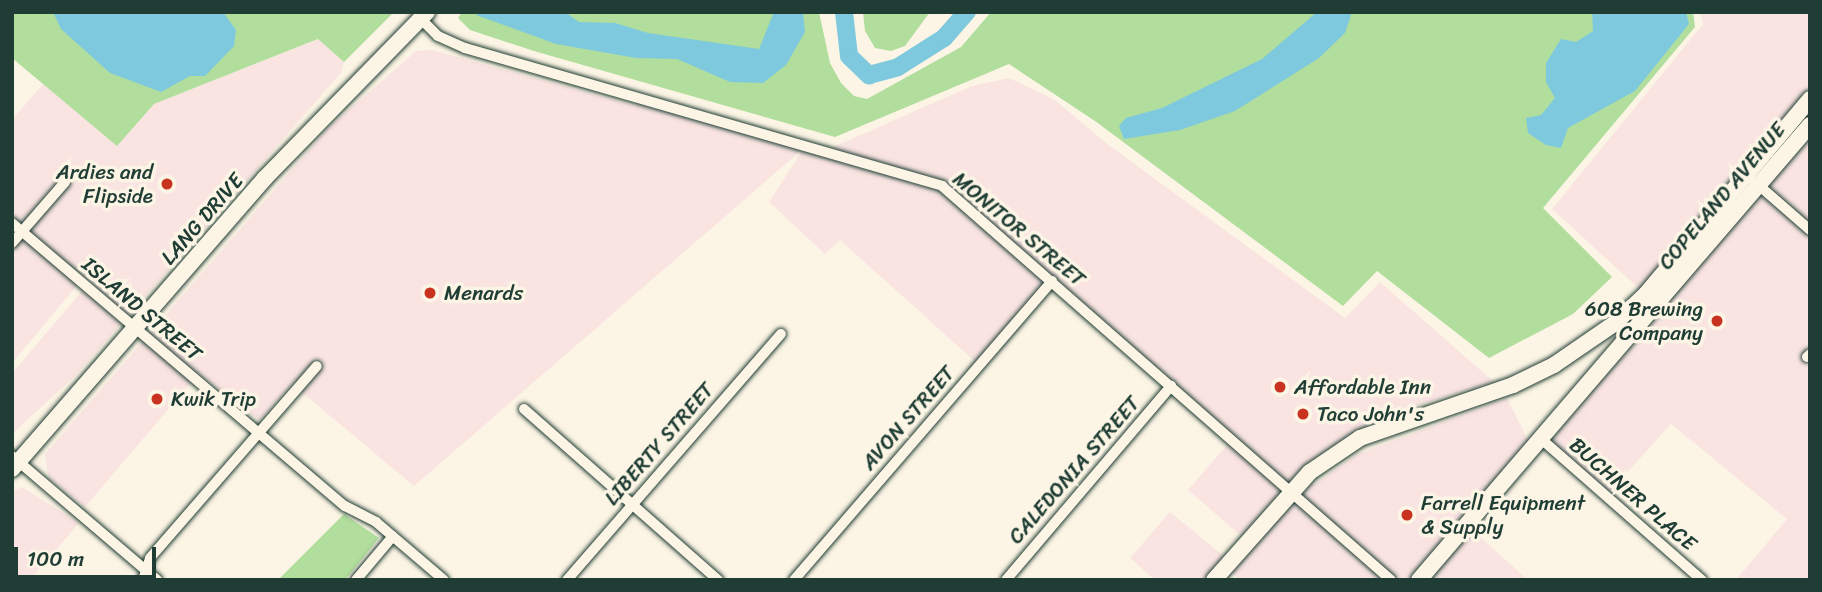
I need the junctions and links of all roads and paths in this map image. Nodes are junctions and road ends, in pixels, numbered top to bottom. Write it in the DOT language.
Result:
graph roads {
  1 [pos="423,15"];
  2 [pos="1810,99"];
  3 [pos="1810,125"];
  4 [pos="1746,174"];
  5 [pos="65,182"];
  6 [pos="1759,186"];
  7 [pos="12,223"];
  8 [pos="1810,230"];
  9 [pos="22,232"];
  10 [pos="12,243"];
  11 [pos="1052,281"];
  12 [pos="135,330"];
  13 [pos="781,334"];
  14 [pos="317,366"];
  15 [pos="1171,386"];
  16 [pos="524,409"];
  17 [pos="259,432"];
  18 [pos="1539,437"];
  19 [pos="14,462"];
  20 [pos="1290,492"];
  21 [pos="631,505"];
  22 [pos="394,536"];
  23 [pos="144,575"];
  24 [pos="157,580"];
  25 [pos="356,580"];
  26 [pos="444,580"];
  27 [pos="567,580"];
  28 [pos="718,580"];
  29 [pos="794,580"];
  30 [pos="1006,580"];
  31 [pos="1214,580"];
  32 [pos="1391,580"];
  33 [pos="1419,580"];
  34 [pos="1702,580"];
  1 -- 11 [label="street, MONITOR STREET"];
  1 -- 12 [label="main road, LANG DRIVE"];
  2 -- 4 [label="main road, COPELAND AVENUE"];
  3 -- 6 [label="main road, COPELAND AVENUE"];
  4 -- 6 [label="street"];
  4 -- 20 [label="main road, COPELAND AVENUE"];
  5 -- 9 [label="street"];
  6 -- 8 [label="street"];
  6 -- 18 [label="main road, COPELAND AVENUE"];
  7 -- 9 [label="street, ISLAND STREET"];
  9 -- 10 [label="street"];
  9 -- 12 [label="street, ISLAND STREET"];
  11 -- 15 [label="street, MONITOR STREET"];
  11 -- 29 [label="street, AVON STREET"];
  12 -- 17 [label="street, ISLAND STREET"];
  12 -- 19 [label="main road, LANG DRIVE"];
  13 -- 21 [label="street, LIBERTY STREET"];
  14 -- 17 [label="street"];
  15 -- 20 [label="street, MONITOR STREET"];
  15 -- 30 [label="street, CALEDONIA STREET"];
  16 -- 21 [label="street"];
  17 -- 22 [label="street, ISLAND STREET"];
  17 -- 23 [label="street"];
  18 -- 33 [label="main road, COPELAND AVENUE"];
  18 -- 34 [label="street, BUCHNER PLACE"];
  19 -- 23 [label="street"];
  20 -- 31 [label="main road, COPELAND AVENUE"];
  20 -- 32 [label="street, MONITOR STREET"];
  21 -- 27 [label="street, LIBERTY STREET"];
  21 -- 28 [label="street"];
  22 -- 25 [label="street"];
  22 -- 26 [label="street, ISLAND STREET"];
  23 -- 24 [label="street"];
}
